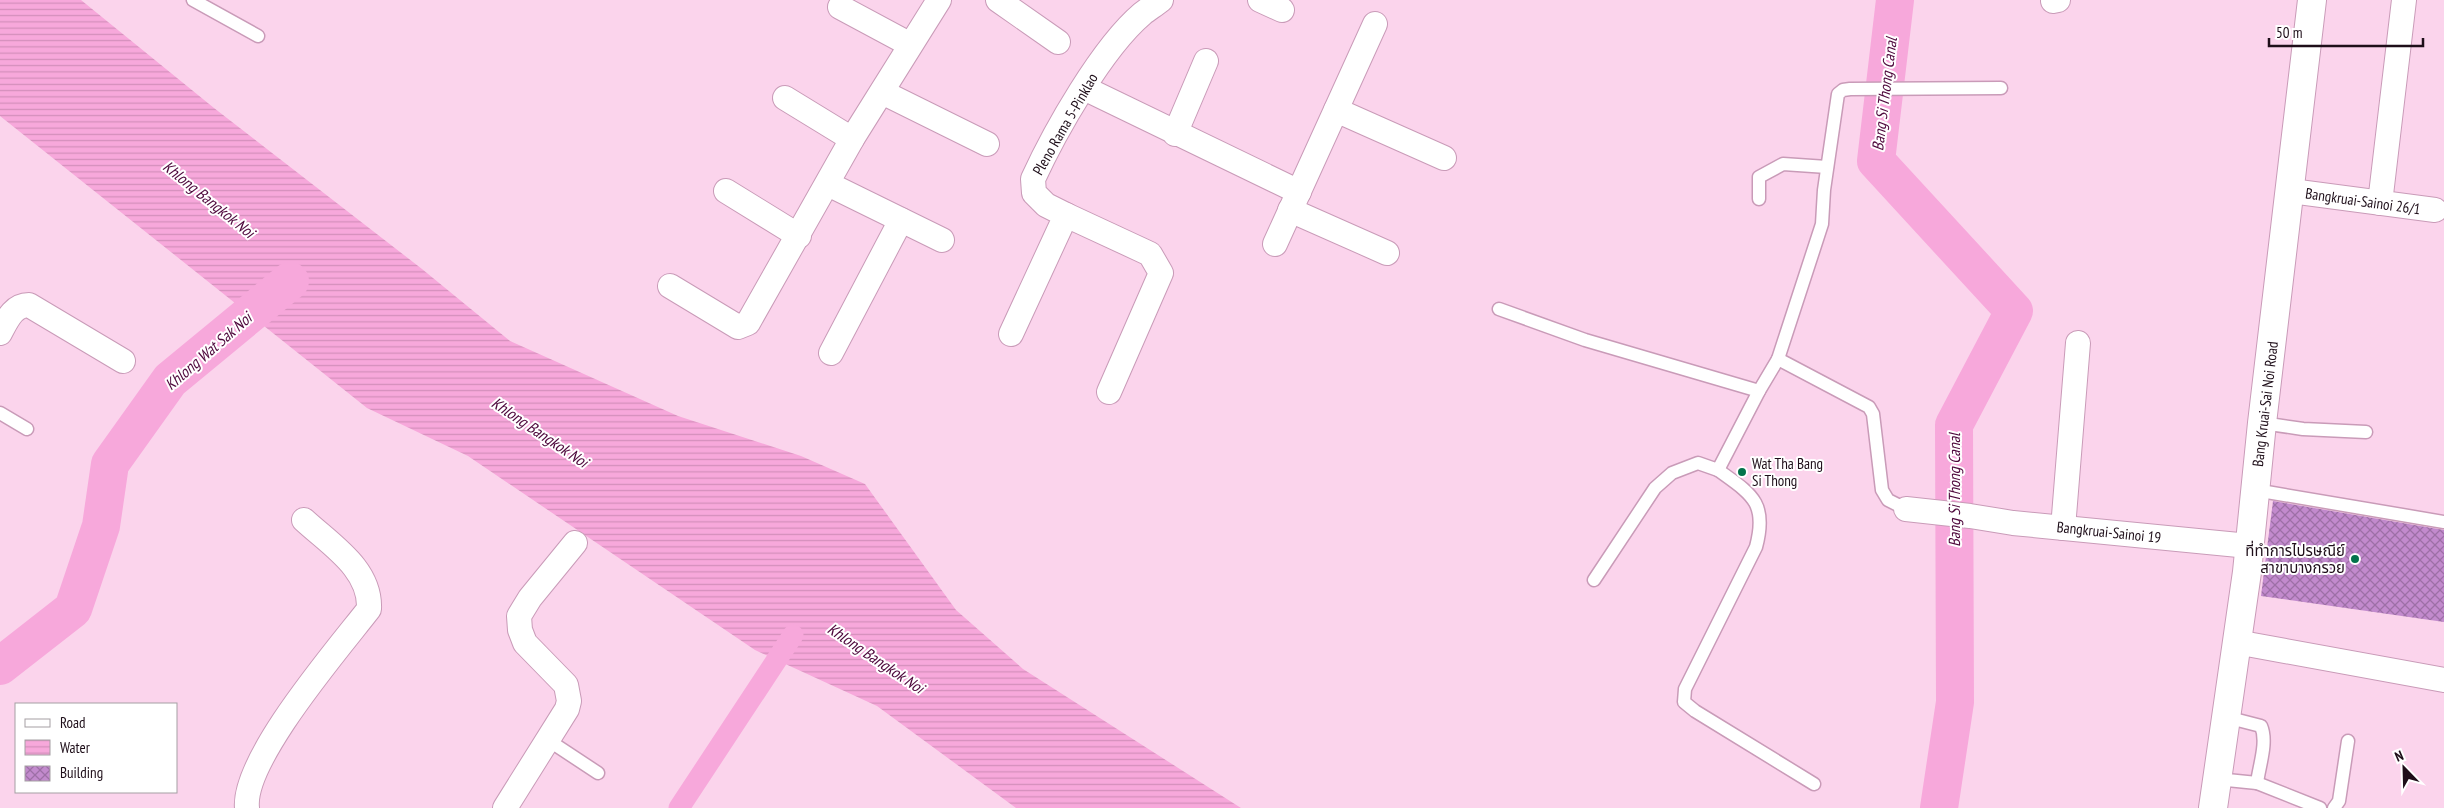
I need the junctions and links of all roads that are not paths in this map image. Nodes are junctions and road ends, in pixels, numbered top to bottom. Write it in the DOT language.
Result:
graph roads {
  1 [pos="193,0"];
  2 [pos="939,0"];
  3 [pos="998,0"];
  4 [pos="1161,0"];
  5 [pos="1260,0"];
  6 [pos="2312,0"];
  7 [pos="2404,0"];
  8 [pos="840,6"];
  9 [pos="1282,10"];
  10 [pos="1375,24"];
  11 [pos="258,36"];
  12 [pos="1058,42"];
  13 [pos="909,44"];
  14 [pos="1206,60"];
  15 [pos="1084,88"];
  16 [pos="2001,88"];
  17 [pos="882,92"];
  18 [pos="786,98"];
  19 [pos="1336,110"];
  20 [pos="1175,134"];
  21 [pos="852,139"];
  22 [pos="987,144"];
  23 [pos="1444,158"];
  24 [pos="1827,167"];
  25 [pos="828,184"];
  26 [pos="726,191"];
  27 [pos="2291,191"];
  28 [pos="1759,199"];
  29 [pos="1294,201"];
  30 [pos="2380,203"];
  31 [pos="2435,210"];
  32 [pos="1066,215"];
  33 [pos="901,220"];
  34 [pos="799,236"];
  35 [pos="942,240"];
  36 [pos="1275,244"];
  37 [pos="1387,253"];
  38 [pos="670,286"];
  39 [pos="1499,309"];
  40 [pos="0,333"];
  41 [pos="1011,334"];
  42 [pos="2078,342"];
  43 [pos="831,353"];
  44 [pos="1778,359"];
  45 [pos="123,361"];
  46 [pos="1759,391"];
  47 [pos="1109,392"];
  48 [pos="0,413"];
  49 [pos="2262,423"];
  50 [pos="27,429"];
  51 [pos="2366,432"];
  52 [pos="1718,470"];
  53 [pos="2255,490"];
  54 [pos="1915,510"];
  55 [pos="304,520"];
  56 [pos="2444,522"];
  57 [pos="2063,528"];
  58 [pos="575,542"];
  59 [pos="2249,546"];
  60 [pos="1594,580"];
  61 [pos="2236,642"];
  62 [pos="2444,680"];
  63 [pos="2226,717"];
  64 [pos="548,740"];
  65 [pos="2348,741"];
  66 [pos="598,773"];
  67 [pos="2217,779"];
  68 [pos="2256,783"];
  69 [pos="1814,784"];
  70 [pos="247,808"];
  71 [pos="505,808"];
  72 [pos="2212,808"];
  73 [pos="2320,808"];
  74 [pos="2334,808"];
  1 -- 11 [label="lane"];
  2 -- 13 [label="street"];
  3 -- 12 [label="street"];
  4 -- 15 [label="street, Pleno Rama 5-Pinklao"];
  5 -- 9 [label="street"];
  6 -- 27 [label="main road, Bang Kruai-Sai Noi Road"];
  7 -- 30 [label="street"];
  8 -- 13 [label="street"];
  10 -- 19 [label="street"];
  13 -- 17 [label="street"];
  14 -- 20 [label="street"];
  15 -- 20 [label="street"];
  15 -- 32 [label="street, Pleno Rama 5-Pinklao"];
  16 -- 24 [label="lane"];
  17 -- 21 [label="street"];
  17 -- 22 [label="street"];
  18 -- 21 [label="street"];
  19 -- 23 [label="street"];
  19 -- 29 [label="street"];
  20 -- 29 [label="street"];
  21 -- 25 [label="street"];
  24 -- 28 [label="lane"];
  24 -- 44 [label="lane"];
  25 -- 33 [label="street"];
  25 -- 34 [label="street"];
  26 -- 34 [label="street"];
  27 -- 30 [label="street, Bangkruai-Sainoi 26/1"];
  27 -- 49 [label="main road, Bang Kruai-Sai Noi Road"];
  29 -- 36 [label="street"];
  29 -- 37 [label="street"];
  30 -- 31 [label="street, Bangkruai-Sainoi 26/1"];
  32 -- 41 [label="street"];
  32 -- 47 [label="street"];
  33 -- 35 [label="street"];
  33 -- 43 [label="street"];
  34 -- 38 [label="street"];
  39 -- 46 [label="lane"];
  40 -- 45 [label="street"];
  42 -- 57 [label="street"];
  44 -- 46 [label="lane"];
  44 -- 54 [label="lane"];
  46 -- 52 [label="lane"];
  48 -- 50 [label="lane"];
  49 -- 51 [label="lane"];
  49 -- 53 [label="main road, Bang Kruai-Sai Noi Road"];
  52 -- 60 [label="lane"];
  52 -- 69 [label="lane"];
  53 -- 56 [label="lane"];
  53 -- 59 [label="main road, Bang Kruai-Sai Noi Road"];
  54 -- 57 [label="street, Bangkruai-Sainoi 19"];
  55 -- 70 [label="street"];
  57 -- 59 [label="street, Bangkruai-Sainoi 19"];
  58 -- 64 [label="street"];
  59 -- 61 [label="main road, Bang Kruai-Sai Noi Road"];
  61 -- 62 [label="street"];
  61 -- 63 [label="main road, Bang Kruai-Sai Noi Road"];
  63 -- 67 [label="main road, Bang Kruai-Sai Noi Road"];
  63 -- 68 [label="lane"];
  64 -- 66 [label="lane"];
  64 -- 71 [label="street"];
  65 -- 74 [label="lane"];
  67 -- 68 [label="lane"];
  67 -- 72 [label="main road, Bang Kruai-Sai Noi Road"];
  68 -- 73 [label="lane"];
}
